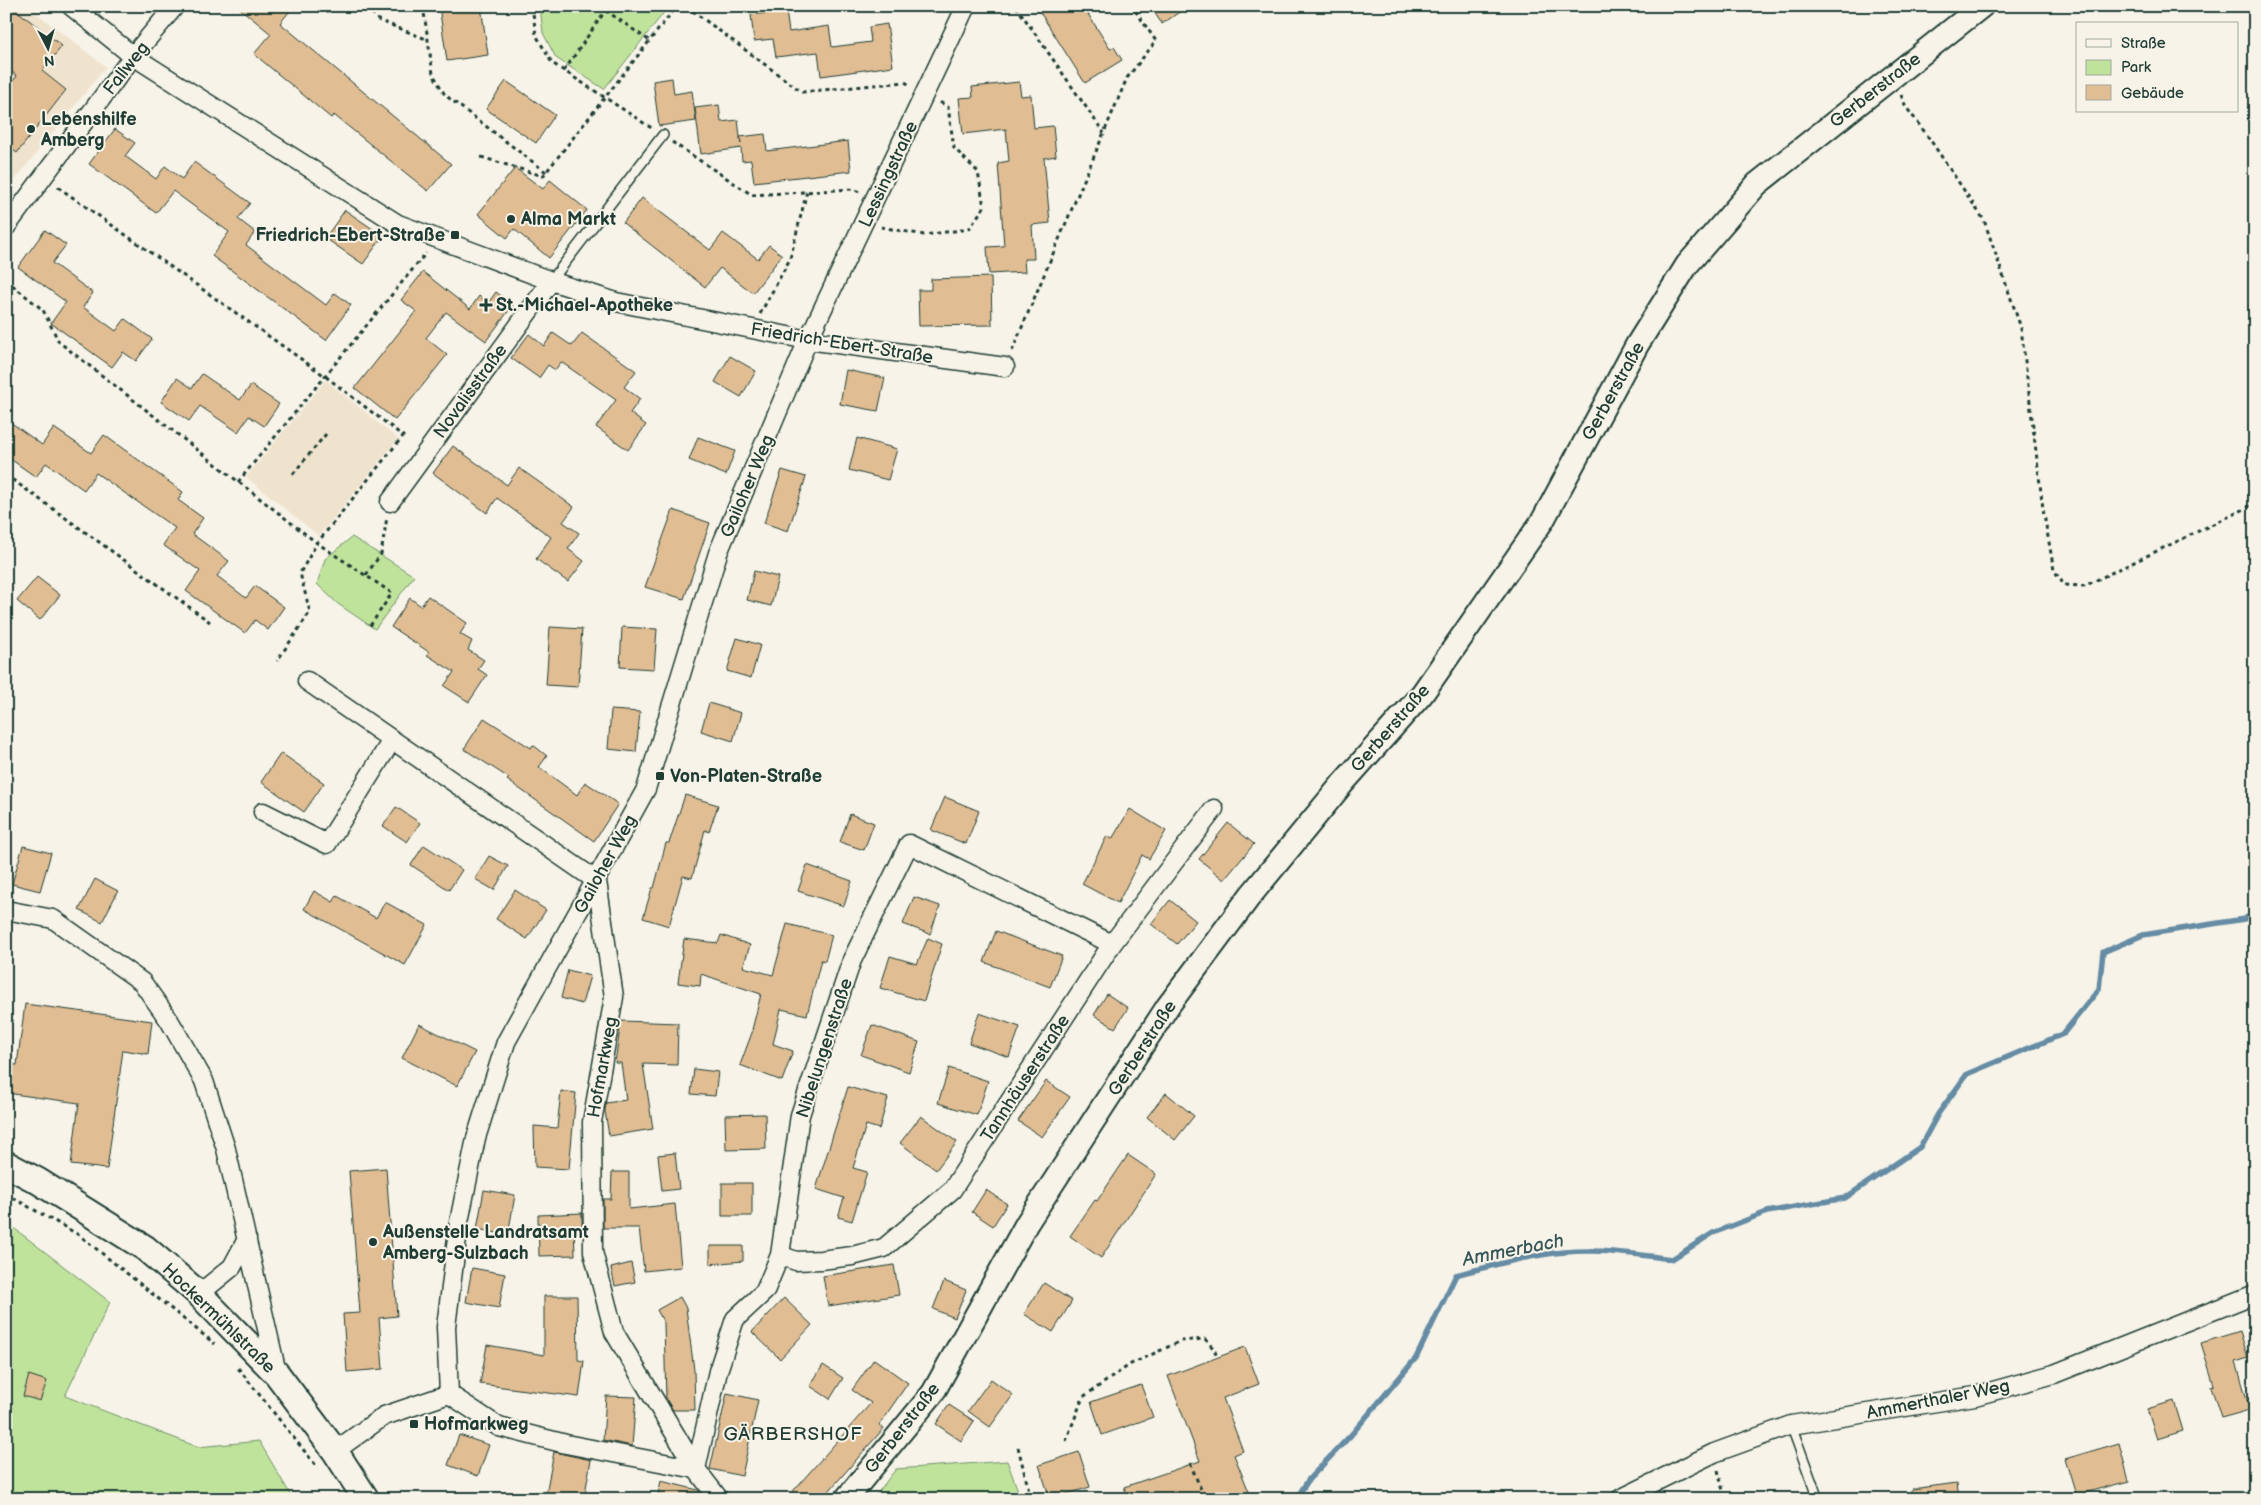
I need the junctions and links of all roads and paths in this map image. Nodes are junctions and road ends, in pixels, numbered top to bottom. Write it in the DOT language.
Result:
graph roads {
  1 [pos="70,6"];
  2 [pos="175,6"];
  3 [pos="367,6"];
  4 [pos="423,6"];
  5 [pos="532,6"];
  6 [pos="599,6"];
  7 [pos="677,6"];
  8 [pos="686,6"];
  9 [pos="966,6"];
  10 [pos="1016,6"];
  11 [pos="1132,6"];
  12 [pos="1982,6"];
  13 [pos="605,11"];
  14 [pos="427,39"];
  15 [pos="650,41"];
  16 [pos="133,56"];
  17 [pos="564,70"];
  18 [pos="1892,76"];
  19 [pos="926,94"];
  20 [pos="605,97"];
  21 [pos="1104,134"];
  22 [pos="662,135"];
  23 [pos="481,158"];
  24 [pos="546,172"];
  25 [pos="44,177"];
  26 [pos="807,192"];
  27 [pos="876,199"];
  28 [pos="866,221"];
  29 [pos="6,227"];
  30 [pos="438,239"];
  31 [pos="6,280"];
  32 [pos="551,281"];
  33 [pos="752,329"];
  34 [pos="808,340"];
  35 [pos="1005,367"];
  36 [pos="325,376"];
  37 [pos="326,434"];
  38 [pos="293,474"];
  39 [pos="6,475"];
  40 [pos="238,482"];
  41 [pos="390,502"];
  42 [pos="2255,504"];
  43 [pos="317,542"];
  44 [pos="366,575"];
  45 [pos="210,622"];
  46 [pos="368,629"];
  47 [pos="277,660"];
  48 [pos="307,681"];
  49 [pos="392,740"];
  50 [pos="1214,809"];
  51 [pos="263,812"];
  52 [pos="597,881"];
  53 [pos="6,910"];
  54 [pos="1112,944"];
  55 [pos="6,1164"];
  56 [pos="6,1194"];
  57 [pos="247,1240"];
  58 [pos="780,1255"];
  59 [pos="199,1294"];
  60 [pos="2255,1294"];
  61 [pos="218,1346"];
  62 [pos="1217,1357"];
  63 [pos="238,1367"];
  64 [pos="277,1374"];
  65 [pos="449,1394"];
  66 [pos="1790,1425"];
  67 [pos="1066,1442"];
  68 [pos="1018,1447"];
  69 [pos="335,1451"];
  70 [pos="1714,1452"];
  71 [pos="1190,1463"];
  72 [pos="696,1469"];
  73 [pos="321,1471"];
  74 [pos="366,1499"];
  75 [pos="719,1499"];
  76 [pos="846,1499"];
  77 [pos="1032,1499"];
  78 [pos="1205,1499"];
  79 [pos="1620,1499"];
  80 [pos="1725,1499"];
  81 [pos="1818,1499"];
  1 -- 16 [label="street, Friedrich-Ebert-Straße"];
  2 -- 16 [label="street, Fallweg"];
  3 -- 14 [label="path"];
  4 -- 14 [label="path"];
  5 -- 17 [label="path"];
  6 -- 13 [label="path"];
  7 -- 15 [label="path"];
  8 -- 19 [label="path"];
  9 -- 19 [label="street, Lessingstraße"];
  10 -- 21 [label="path"];
  11 -- 21 [label="path"];
  12 -- 18 [label="street, Gerberstraße"];
  13 -- 15 [label="path"];
  13 -- 17 [label="path"];
  14 -- 24 [label="path"];
  15 -- 20 [label="path"];
  16 -- 25 [label="street, Fallweg"];
  16 -- 30 [label="street, Friedrich-Ebert-Straße"];
  17 -- 20 [label="path"];
  18 -- 42 [label="path"];
  18 -- 76 [label="street, Gerberstraße"];
  19 -- 27 [label="street, Lessingstraße"];
  19 -- 28 [label="path"];
  20 -- 22 [label="path"];
  20 -- 24 [label="path"];
  21 -- 35 [label="path"];
  22 -- 26 [label="path"];
  22 -- 32 [label="lane"];
  23 -- 24 [label="path"];
  25 -- 29 [label="street, Fallweg"];
  25 -- 36 [label="path"];
  26 -- 27 [label="path"];
  26 -- 33 [label="path"];
  27 -- 28 [label="street, Lessingstraße"];
  28 -- 34 [label="street, Lessingstraße"];
  30 -- 32 [label="street, Friedrich-Ebert-Straße"];
  30 -- 36 [label="path"];
  31 -- 40 [label="path"];
  32 -- 33 [label="street, Friedrich-Ebert-Straße"];
  32 -- 41 [label="street, Novalisstraße"];
  33 -- 34 [label="street, Friedrich-Ebert-Straße"];
  34 -- 35 [label="street, Friedrich-Ebert-Straße"];
  34 -- 52 [label="street, Gailoher Weg"];
  36 -- 40 [label="path"];
  36 -- 43 [label="path"];
  37 -- 38 [label="path"];
  39 -- 45 [label="path"];
  40 -- 43 [label="path"];
  41 -- 44 [label="path"];
  43 -- 44 [label="path"];
  43 -- 47 [label="path"];
  44 -- 46 [label="path"];
  48 -- 49 [label="street"];
  49 -- 51 [label="street"];
  49 -- 52 [label="street"];
  50 -- 54 [label="street, Tannhäuserstraße"];
  52 -- 65 [label="street, Gailoher Weg"];
  52 -- 72 [label="street, Hofmarkweg"];
  53 -- 57 [label="street"];
  54 -- 58 [label="street, Tannhäuserstraße"];
  54 -- 58 [label="street, Nibelungenstraße"];
  55 -- 59 [label="main road, Hockermühlstraße"];
  56 -- 61 [label="path"];
  57 -- 59 [label="street"];
  57 -- 64 [label="street"];
  58 -- 72 [label="street, Nibelungenstraße"];
  59 -- 64 [label="main road, Hockermühlstraße"];
  60 -- 66 [label="street, Ammerthaler Weg"];
  62 -- 67 [label="path"];
  63 -- 73 [label="path"];
  64 -- 69 [label="main road, Hockermühlstraße"];
  65 -- 69 [label="street"];
  65 -- 72 [label="street"];
  66 -- 70 [label="street, Ammerthaler Weg"];
  66 -- 81 [label="lane"];
  68 -- 77 [label="path"];
  69 -- 74 [label="main road, Hockermühlstraße"];
  70 -- 79 [label="street, Ammerthaler Weg"];
  70 -- 80 [label="path"];
  71 -- 78 [label="path"];
  72 -- 75 [label="street, Hofmarkweg"];
}
